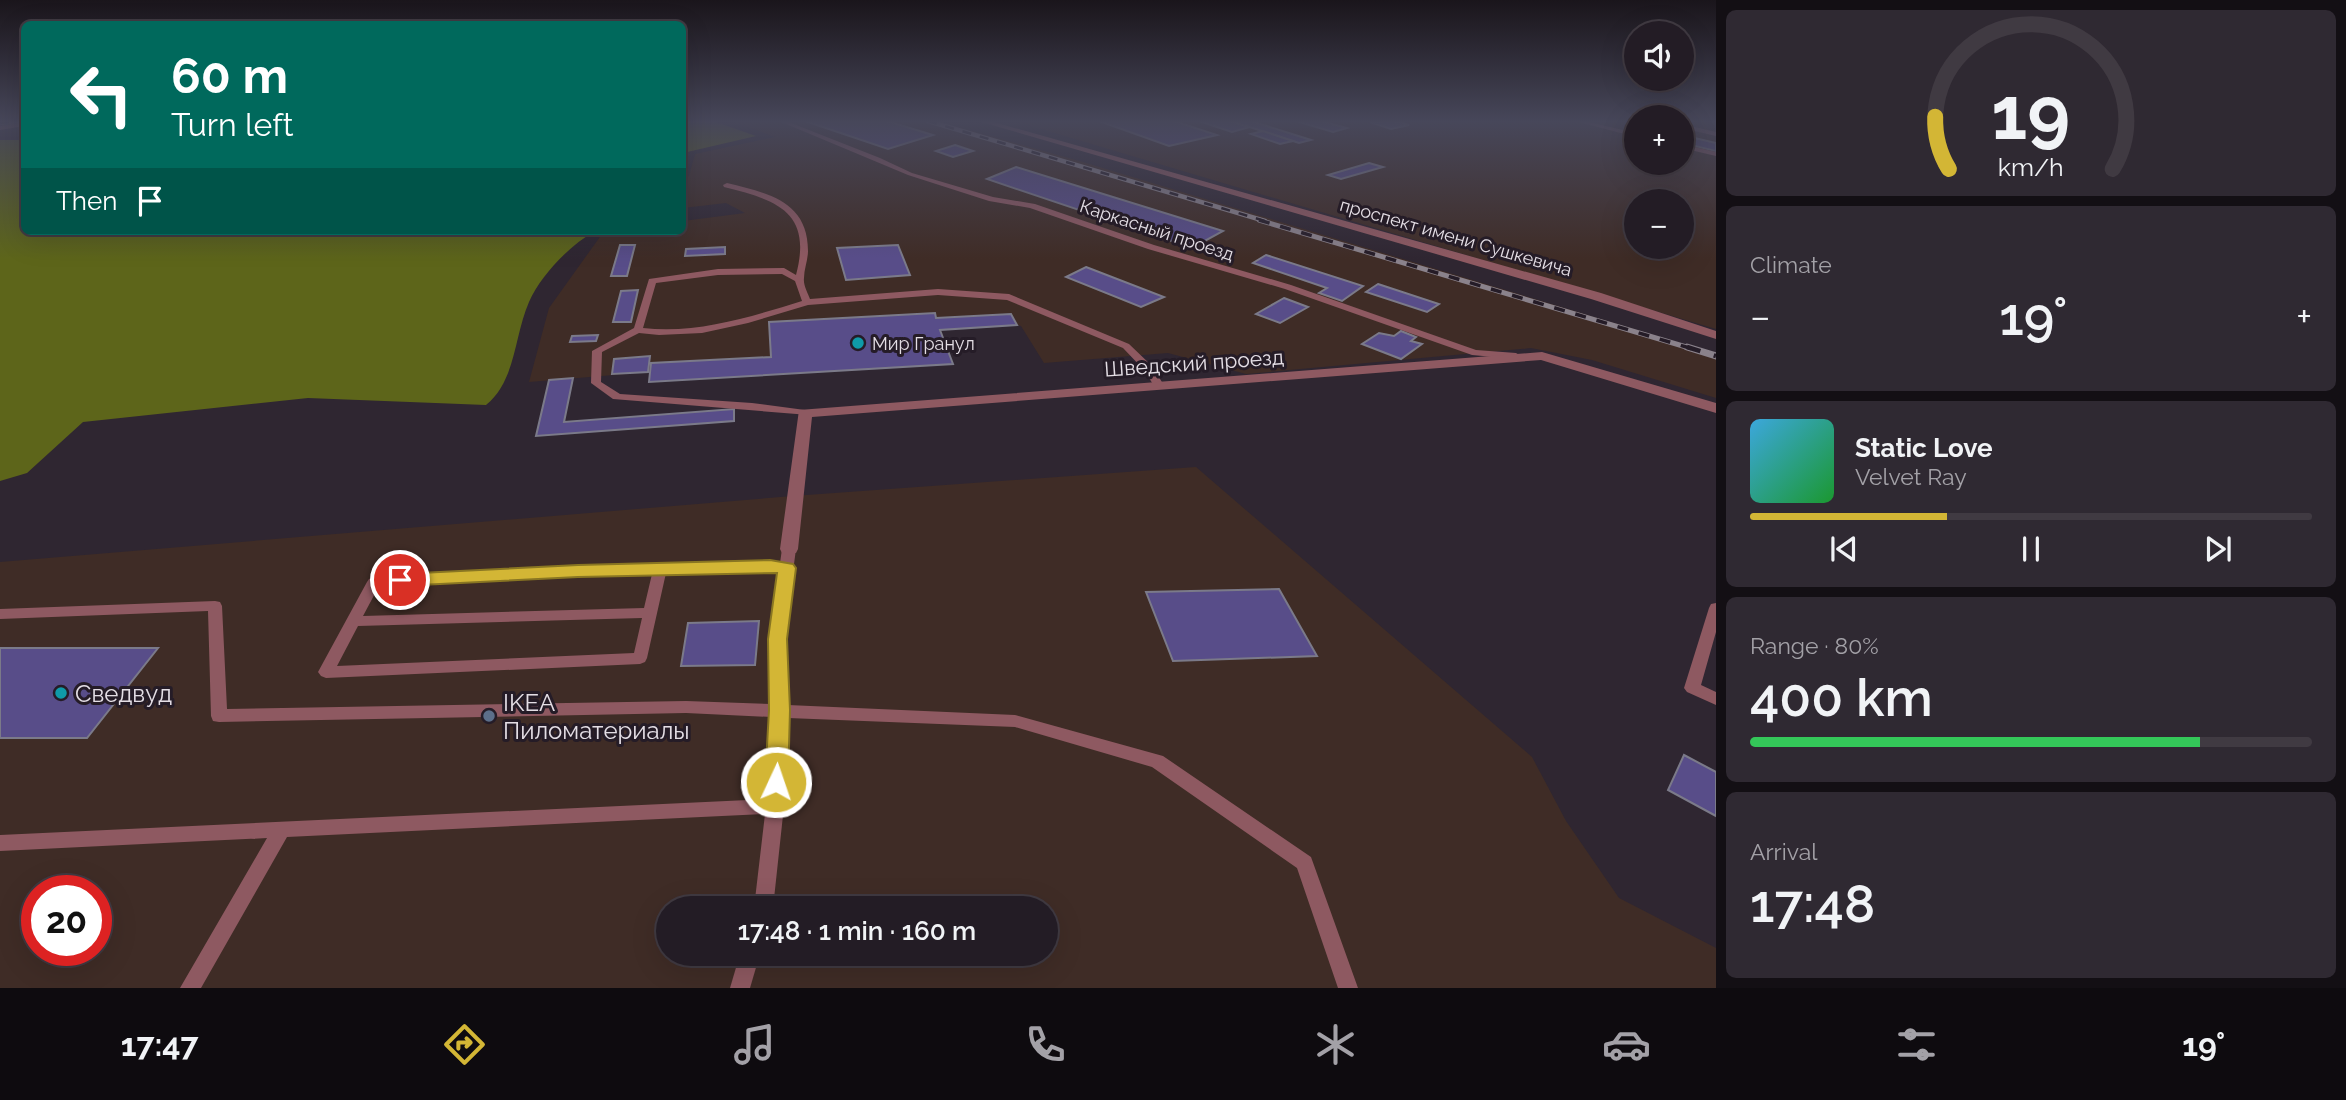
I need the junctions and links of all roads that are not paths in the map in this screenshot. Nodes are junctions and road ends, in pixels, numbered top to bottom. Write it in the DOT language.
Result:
graph roads {
  1 [pos="895,167"];
  2 [pos="1144,167"];
  3 [pos="727,185"];
  4 [pos="799,280"];
  5 [pos="807,302"];
  6 [pos="638,330"];
  7 [pos="1716,335"];
  8 [pos="1527,357"];
  9 [pos="1160,387"];
  10 [pos="1716,408"];
  11 [pos="804,413"];
  12 [pos="789,549"];
  13 [pos="787,568"];
  14 [pos="660,569"];
  15 [pos="1716,608"];
  16 [pos="650,612"];
  17 [pos="0,614"];
  18 [pos="353,621"];
  19 [pos="1716,699"];
  20 [pos="780,710"];
  21 [pos="775,806"];
  22 [pos="281,831"];
  23 [pos="0,843"];
  24 [pos="765,896"];
  25 [pos="746,966"];
  26 [pos="190,988"];
  27 [pos="740,988"];
  28 [pos="1348,988"];
  1 -- 8 [label="lane, Каркасный проезд"];
  2 -- 7 [label="street, проспект имени Сушкевича"];
  3 -- 4 [label="lane"];
  4 -- 5 [label="lane"];
  4 -- 6 [label="lane"];
  5 -- 6 [label="lane"];
  5 -- 9 [label="lane"];
  6 -- 11 [label="lane"];
  8 -- 9 [label="street, Шведский проезд"];
  8 -- 10 [label="street, Шведский проезд"];
  9 -- 11 [label="street, Шведский проезд"];
  11 -- 12 [label="street"];
  12 -- 13 [label="lane"];
  13 -- 14 [label="lane"];
  13 -- 20 [label="lane"];
  14 -- 16 [label="lane"];
  14 -- 18 [label="lane"];
  15 -- 19 [label="lane"];
  16 -- 18 [label="lane"];
  16 -- 18 [label="lane"];
  17 -- 20 [label="lane"];
  20 -- 21 [label="lane"];
  20 -- 28 [label="lane"];
  21 -- 22 [label="lane"];
  21 -- 24 [label="lane"];
  22 -- 23 [label="lane"];
  22 -- 26 [label="lane"];
  25 -- 27 [label="lane"];
}
